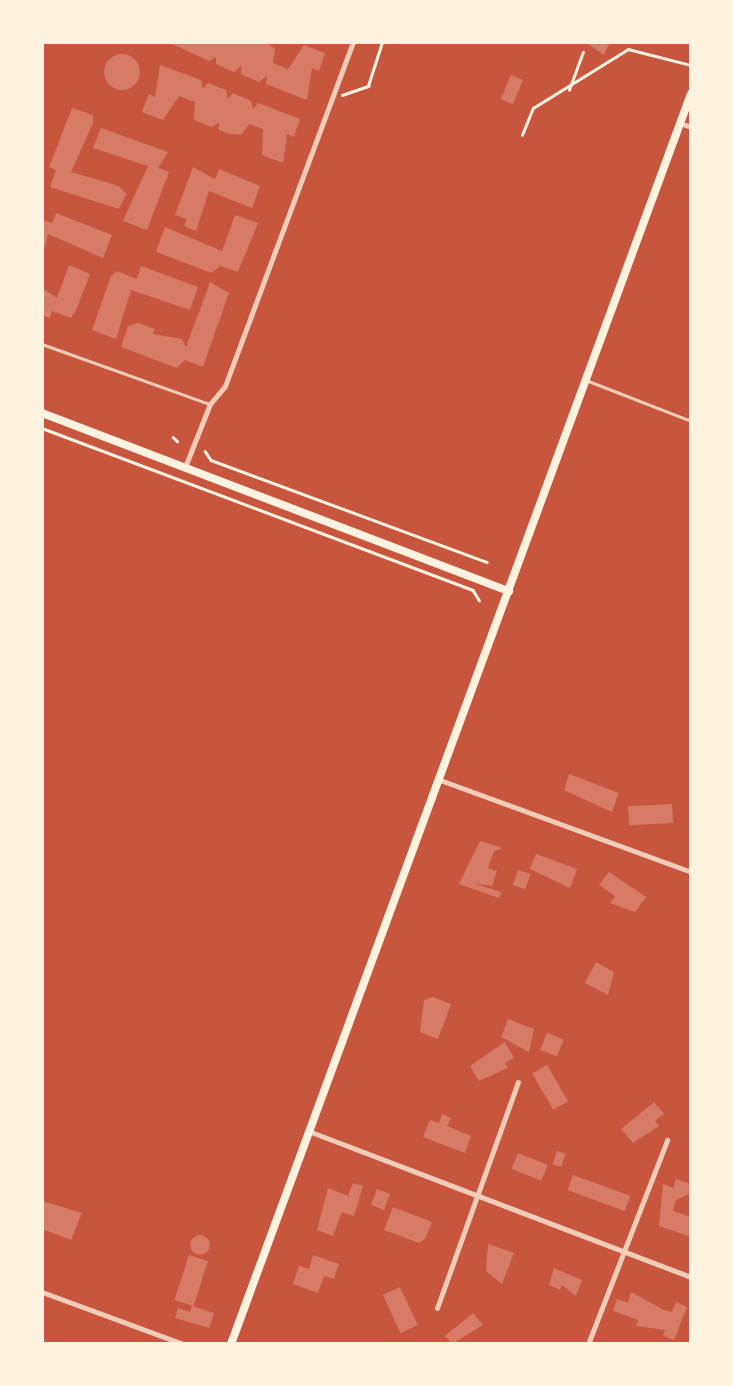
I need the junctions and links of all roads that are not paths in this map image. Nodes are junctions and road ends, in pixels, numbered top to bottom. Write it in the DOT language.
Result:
graph roads {
  1 [pos="353,42"];
  2 [pos="691,94"];
  3 [pos="680,123"];
  4 [pos="691,127"];
  5 [pos="42,344"];
  6 [pos="586,380"];
  7 [pos="210,404"];
  8 [pos="42,413"];
  9 [pos="691,421"];
  10 [pos="185,467"];
  11 [pos="509,591"];
  12 [pos="440,780"];
  13 [pos="691,872"];
  14 [pos="518,1083"];
  15 [pos="311,1132"];
  16 [pos="667,1140"];
  17 [pos="478,1195"];
  18 [pos="625,1251"];
  19 [pos="691,1277"];
  20 [pos="42,1292"];
  21 [pos="437,1308"];
  22 [pos="183,1344"];
  23 [pos="231,1344"];
  24 [pos="588,1344"];
  1 -- 7 [label="street"];
  2 -- 3 [label="main road"];
  3 -- 4 [label="street"];
  3 -- 6 [label="main road"];
  5 -- 7 [label="lane"];
  6 -- 9 [label="lane"];
  6 -- 11 [label="main road"];
  7 -- 10 [label="street"];
  8 -- 10 [label="main road"];
  10 -- 11 [label="main road"];
  11 -- 12 [label="main road"];
  12 -- 13 [label="street"];
  12 -- 15 [label="main road"];
  14 -- 17 [label="street"];
  15 -- 17 [label="street"];
  15 -- 23 [label="main road"];
  16 -- 18 [label="street"];
  17 -- 18 [label="street"];
  17 -- 21 [label="street"];
  18 -- 19 [label="street"];
  18 -- 24 [label="street"];
  20 -- 22 [label="street"];
}
